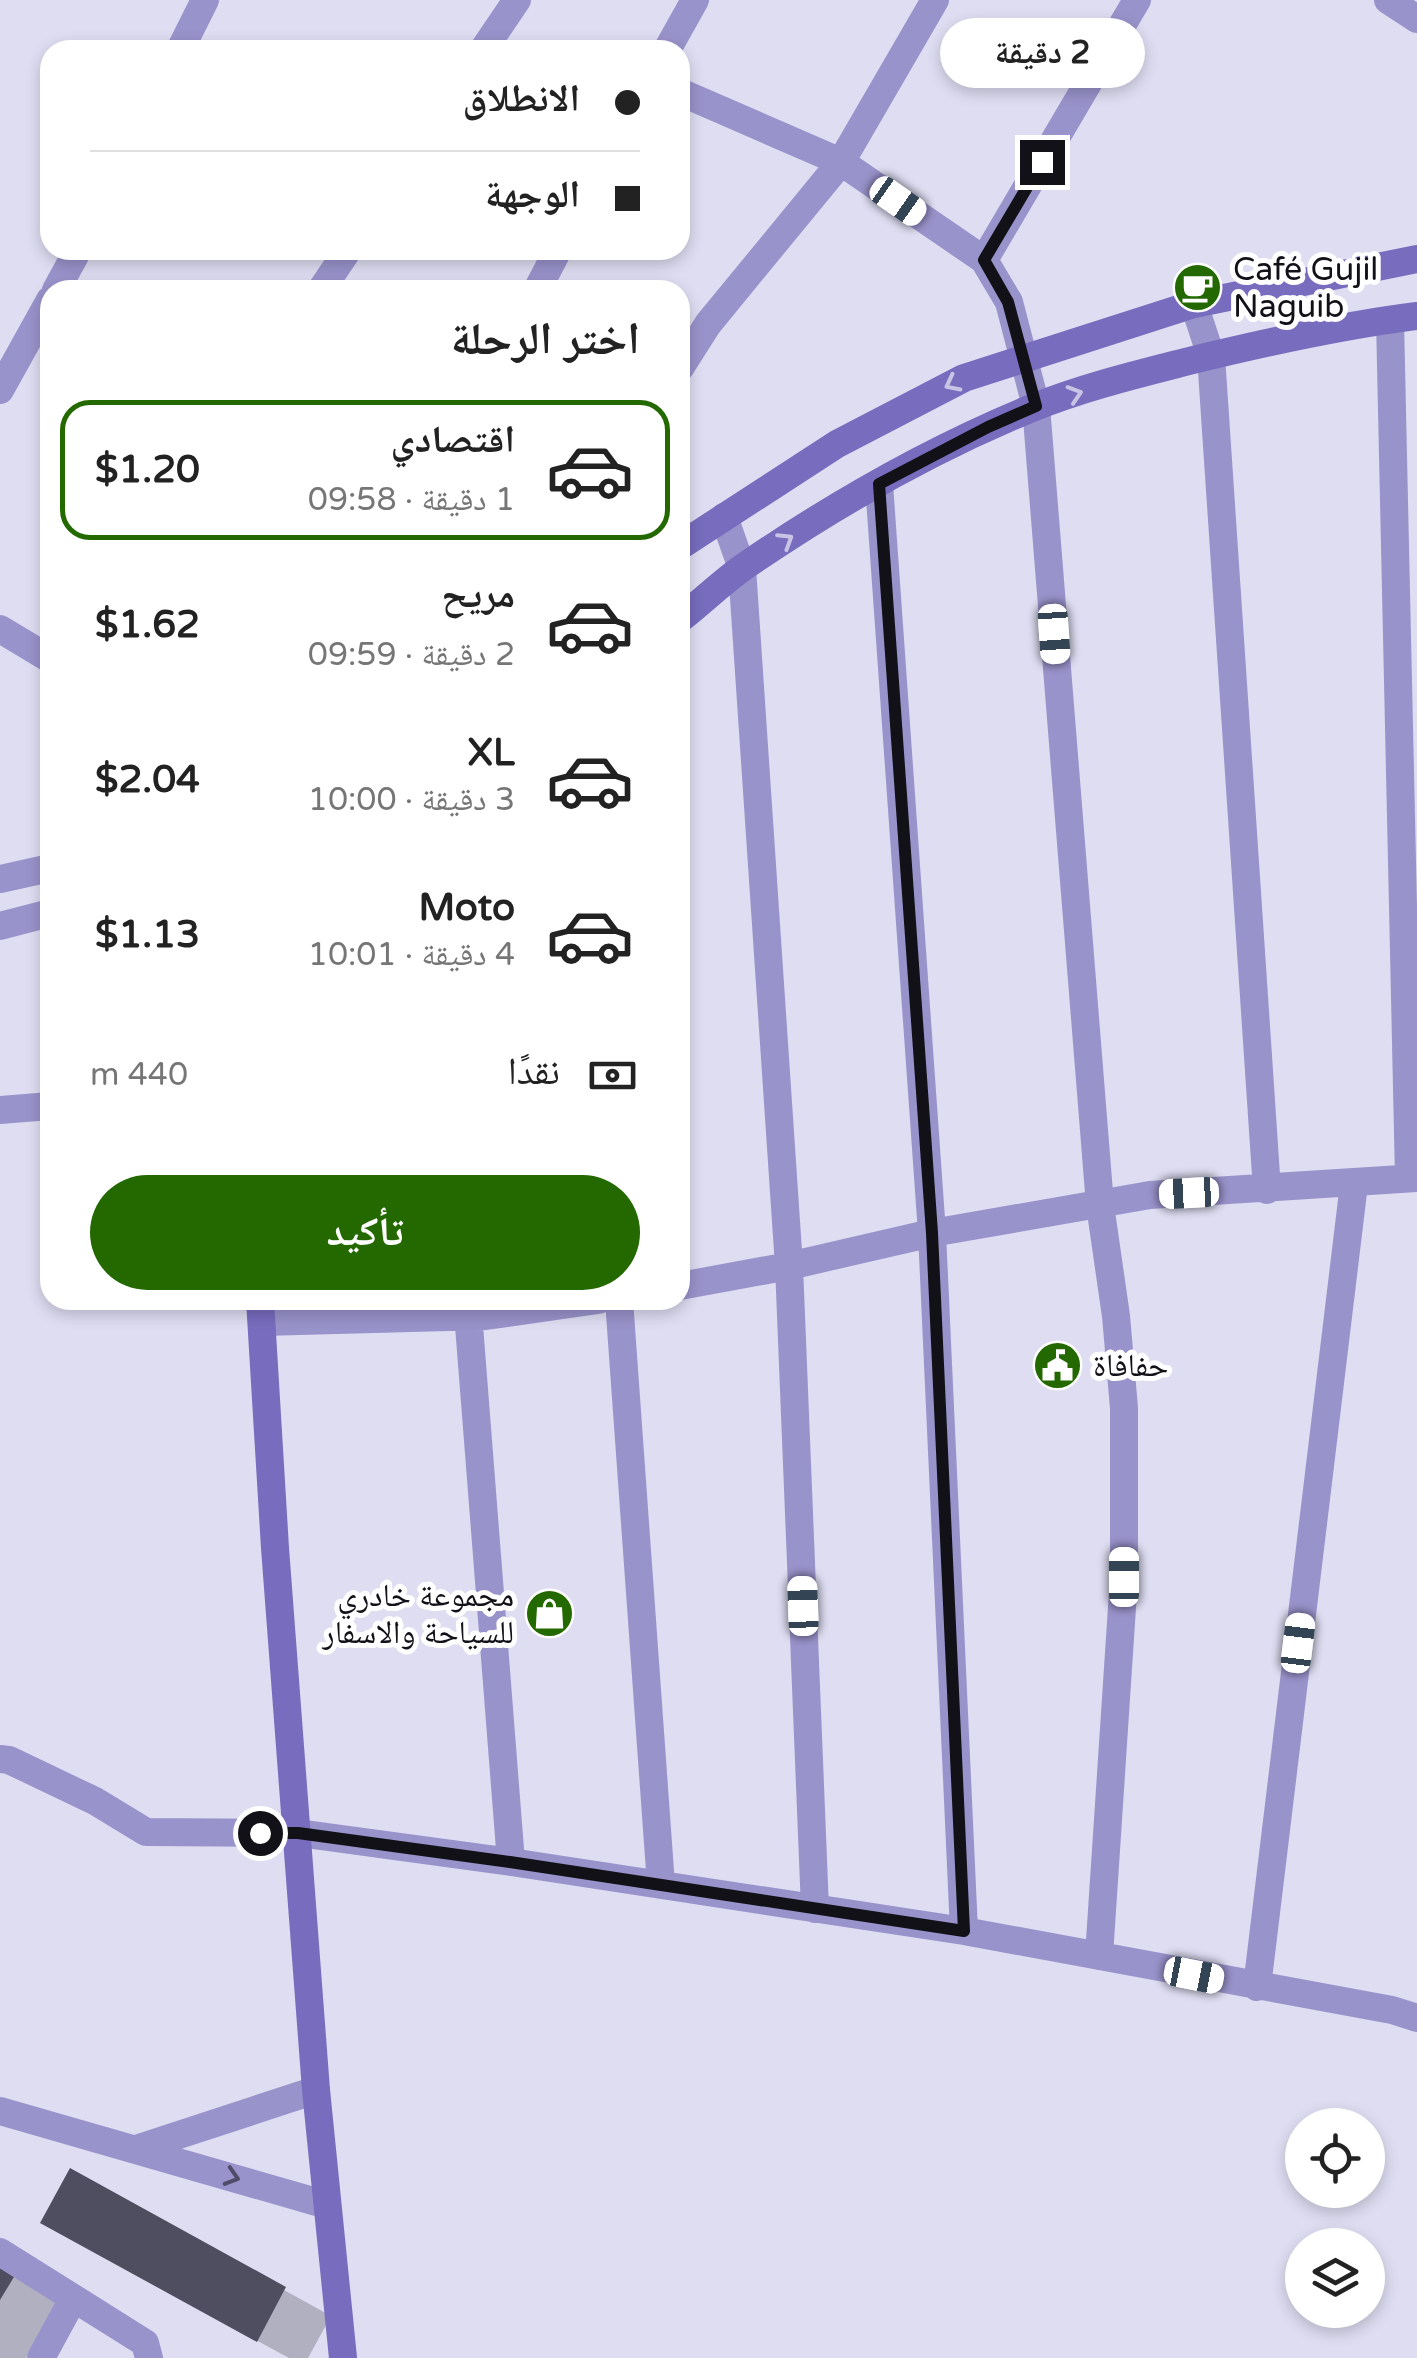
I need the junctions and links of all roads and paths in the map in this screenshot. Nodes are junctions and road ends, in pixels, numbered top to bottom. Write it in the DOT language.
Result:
graph roads {
  1 [pos="205,0"];
  2 [pos="517,0"];
  3 [pos="695,0"];
  4 [pos="936,0"];
  5 [pos="1137,0"];
  6 [pos="1388,0"];
  7 [pos="1417,19"];
  8 [pos="185,40"];
  9 [pos="490,40"];
  10 [pos="673,40"];
  11 [pos="690,96"];
  12 [pos="841,162"];
  13 [pos="1417,258"];
  14 [pos="984,260"];
  15 [pos="1194,304"];
  16 [pos="40,318"];
  17 [pos="1403,318"];
  18 [pos="690,352"];
  19 [pos="1210,356"];
  20 [pos="1024,358"];
  21 [pos="0,390"];
  22 [pos="1036,406"];
  23 [pos="879,484"];
  24 [pos="724,517"];
  25 [pos="690,539"];
  26 [pos="742,568"];
  27 [pos="690,611"];
  28 [pos="0,629"];
  29 [pos="40,653"];
  30 [pos="40,870"];
  31 [pos="0,879"];
  32 [pos="40,916"];
  33 [pos="0,926"];
  34 [pos="40,1107"];
  35 [pos="0,1110"];
  36 [pos="1413,1178"];
  37 [pos="1354,1184"];
  38 [pos="1267,1190"];
  39 [pos="1100,1205"];
  40 [pos="932,1233"];
  41 [pos="789,1266"];
  42 [pos="690,1284"];
  43 [pos="364,1310"];
  44 [pos="468,1310"];
  45 [pos="619,1310"];
  46 [pos="261,1311"];
  47 [pos="0,1759"];
  48 [pos="298,1833"];
  49 [pos="510,1862"];
  50 [pos="660,1885"];
  51 [pos="815,1909"];
  52 [pos="964,1931"];
  53 [pos="1099,1956"];
  54 [pos="1256,1987"];
  55 [pos="1409,2010"];
  56 [pos="316,2090"];
  57 [pos="0,2111"];
  58 [pos="139,2148"];
  59 [pos="326,2205"];
  60 [pos="0,2252"];
  61 [pos="73,2299"];
  62 [pos="41,2358"];
  63 [pos="149,2358"];
  64 [pos="342,2358"];
  1 -- 8 [label="street"];
  2 -- 9 [label="street"];
  3 -- 10 [label="street"];
  4 -- 12 [label="street"];
  5 -- 14 [label="street"];
  6 -- 7 [label="street"];
  11 -- 12 [label="street"];
  12 -- 14 [label="street"];
  12 -- 18 [label="street"];
  13 -- 15 [label="main road"];
  14 -- 20 [label="street"];
  15 -- 19 [label="street"];
  15 -- 20 [label="main road"];
  16 -- 21 [label="street"];
  17 -- 19 [label="main road"];
  17 -- 36 [label="street"];
  22 -- 19 [label="main road, one-way"];
  19 -- 38 [label="street"];
  20 -- 22 [label="street"];
  20 -- 24 [label="main road, one-way"];
  22 -- 23 [label="main road"];
  22 -- 39 [label="street"];
  26 -- 23 [label="main road, one-way"];
  23 -- 40 [label="street"];
  24 -- 25 [label="main road"];
  24 -- 26 [label="street"];
  26 -- 27 [label="main road"];
  26 -- 41 [label="street"];
  28 -- 29 [label="street"];
  30 -- 31 [label="street"];
  32 -- 33 [label="street"];
  34 -- 35 [label="street"];
  36 -- 37 [label="street"];
  37 -- 38 [label="street"];
  37 -- 54 [label="street"];
  38 -- 39 [label="street"];
  39 -- 40 [label="street"];
  39 -- 53 [label="street"];
  40 -- 41 [label="street"];
  40 -- 52 [label="street"];
  41 -- 42 [label="street"];
  41 -- 51 [label="street"];
  43 -- 46 [label="street"];
  44 -- 49 [label="street"];
  45 -- 50 [label="street"];
  46 -- 48 [label="main road"];
  47 -- 48 [label="street"];
  48 -- 49 [label="street"];
  48 -- 56 [label="main road"];
  49 -- 50 [label="street"];
  50 -- 51 [label="street"];
  51 -- 52 [label="street"];
  52 -- 53 [label="street"];
  53 -- 54 [label="street"];
  54 -- 55 [label="street"];
  56 -- 58 [label="street"];
  56 -- 59 [label="main road"];
  57 -- 58 [label="street"];
  58 -- 59 [label="street, one-way"];
  59 -- 64 [label="main road"];
  60 -- 61 [label="street"];
  61 -- 62 [label="street"];
  61 -- 63 [label="street"];
}
